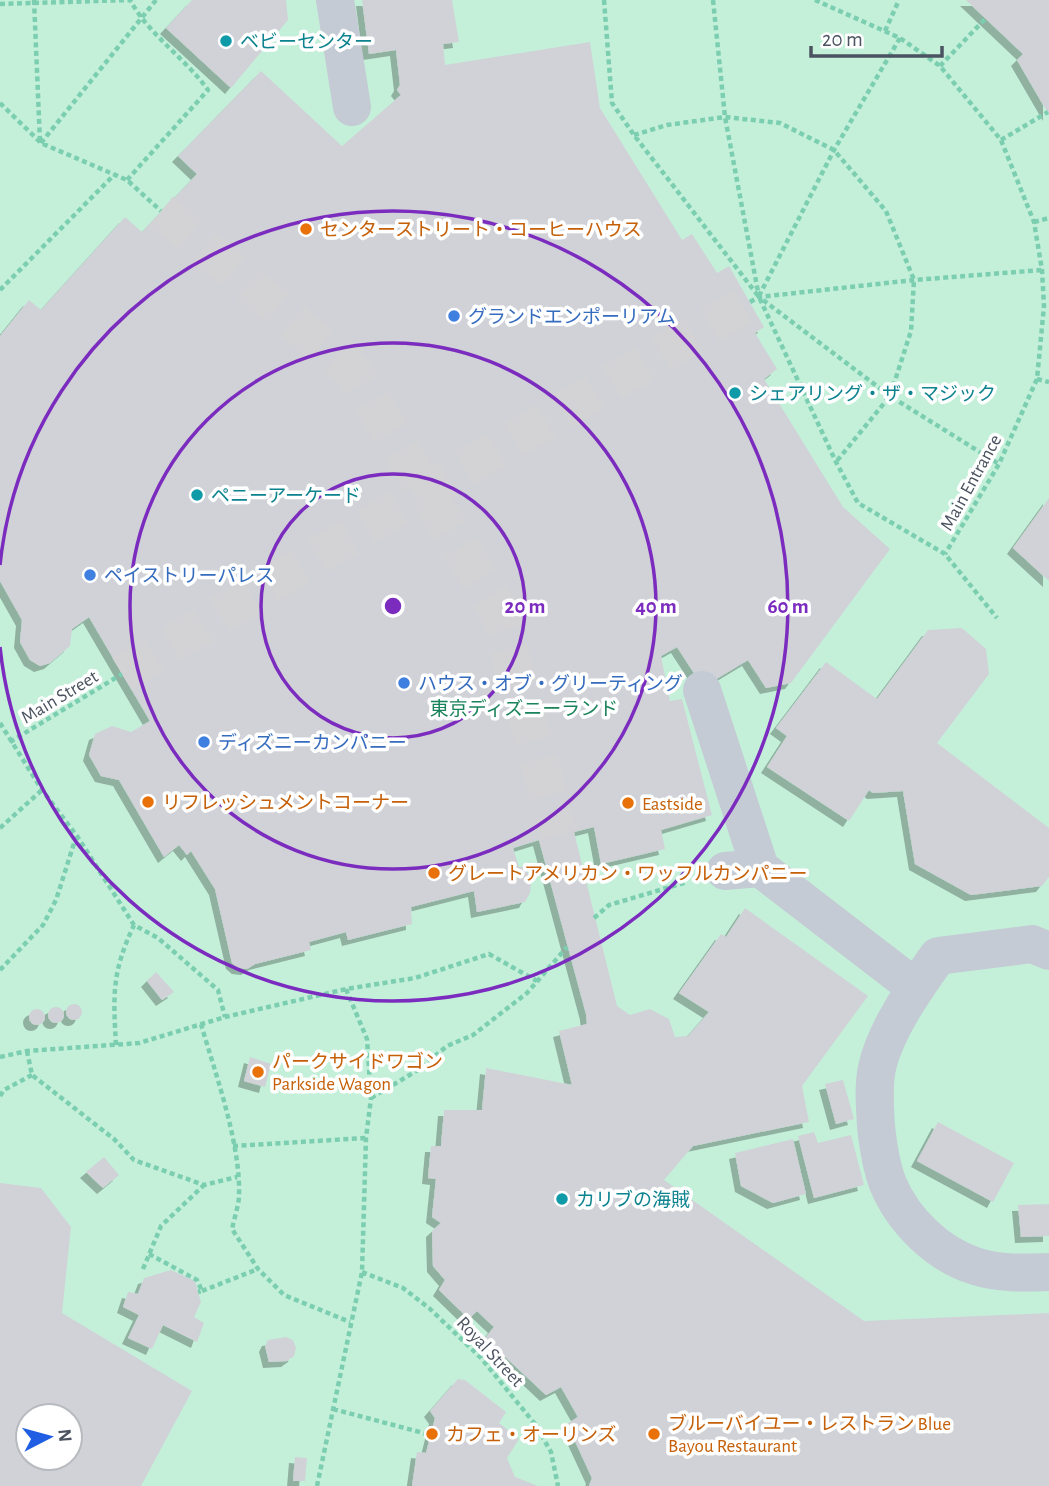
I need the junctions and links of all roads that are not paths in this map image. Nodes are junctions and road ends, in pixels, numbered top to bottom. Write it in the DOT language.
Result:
graph roads {
  1 [pos="335,0"];
  2 [pos="352,107"];
  3 [pos="702,690"];
  4 [pos="1049,951"];
  5 [pos="916,988"];
  6 [pos="1049,1272"];
  1 -- 2 [label="lane"];
  3 -- 5 [label="lane"];
  4 -- 5 [label="lane"];
  5 -- 6 [label="lane"];
}
